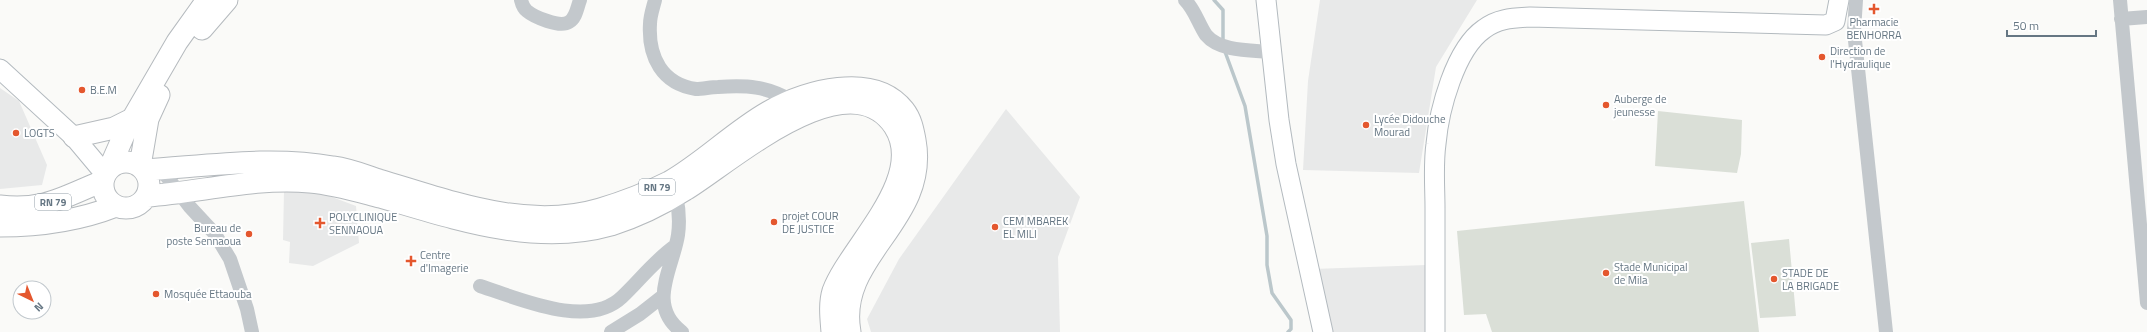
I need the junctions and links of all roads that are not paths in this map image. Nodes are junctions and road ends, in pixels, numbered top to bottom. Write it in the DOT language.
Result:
graph roads {
  1 [pos="208,0"];
  2 [pos="227,0"];
  3 [pos="521,0"];
  4 [pos="580,0"];
  5 [pos="655,0"];
  6 [pos="1185,0"];
  7 [pos="1266,0"];
  8 [pos="1839,0"];
  9 [pos="1856,0"];
  10 [pos="2120,0"];
  11 [pos="2147,17"];
  12 [pos="2121,19"];
  13 [pos="1835,21"];
  14 [pos="1854,31"];
  15 [pos="1272,52"];
  16 [pos="0,69"];
  17 [pos="792,101"];
  18 [pos="132,119"];
  19 [pos="74,137"];
  20 [pos="148,168"];
  21 [pos="106,175"];
  22 [pos="180,194"];
  23 [pos="676,195"];
  24 [pos="147,196"];
  25 [pos="0,206"];
  26 [pos="116,206"];
  27 [pos="0,226"];
  28 [pos="2144,231"];
  29 [pos="675,246"];
  30 [pos="480,286"];
  31 [pos="663,296"];
  32 [pos="2147,303"];
  33 [pos="252,332"];
  34 [pos="611,332"];
  35 [pos="682,332"];
  36 [pos="832,332"];
  37 [pos="850,332"];
  38 [pos="1323,332"];
  39 [pos="1435,332"];
  40 [pos="1886,332"];
  1 -- 18 [label="main road"];
  2 -- 20 [label="main road"];
  3 -- 4 [label="street"];
  5 -- 17 [label="street"];
  6 -- 15 [label="street"];
  7 -- 15 [label="main road"];
  8 -- 13 [label="main road"];
  9 -- 14 [label="street"];
  10 -- 12 [label="street"];
  11 -- 12 [label="street"];
  12 -- 28 [label="street"];
  13 -- 14 [label="street"];
  13 -- 39 [label="main road"];
  14 -- 40 [label="street"];
  15 -- 38 [label="main road"];
  16 -- 19 [label="main road"];
  17 -- 20 [label="main road, RN 79"];
  17 -- 37 [label="main road, RN 79"];
  18 -- 19 [label="main road"];
  18 -- 21 [label="main road"];
  19 -- 21 [label="main road"];
  20 -- 21 [label="main road"];
  20 -- 22 [label="street"];
  20 -- 24 [label="main road"];
  21 -- 25 [label="main road, RN 79"];
  21 -- 26 [label="main road"];
  22 -- 23 [label="main road, RN 79"];
  22 -- 24 [label="main road, RN 79"];
  22 -- 33 [label="street"];
  23 -- 29 [label="street"];
  23 -- 36 [label="main road, RN 79"];
  24 -- 26 [label="main road"];
  26 -- 27 [label="main road"];
  28 -- 32 [label="street"];
  29 -- 30 [label="street"];
  29 -- 31 [label="street"];
  31 -- 34 [label="street"];
  31 -- 35 [label="street"];
}
